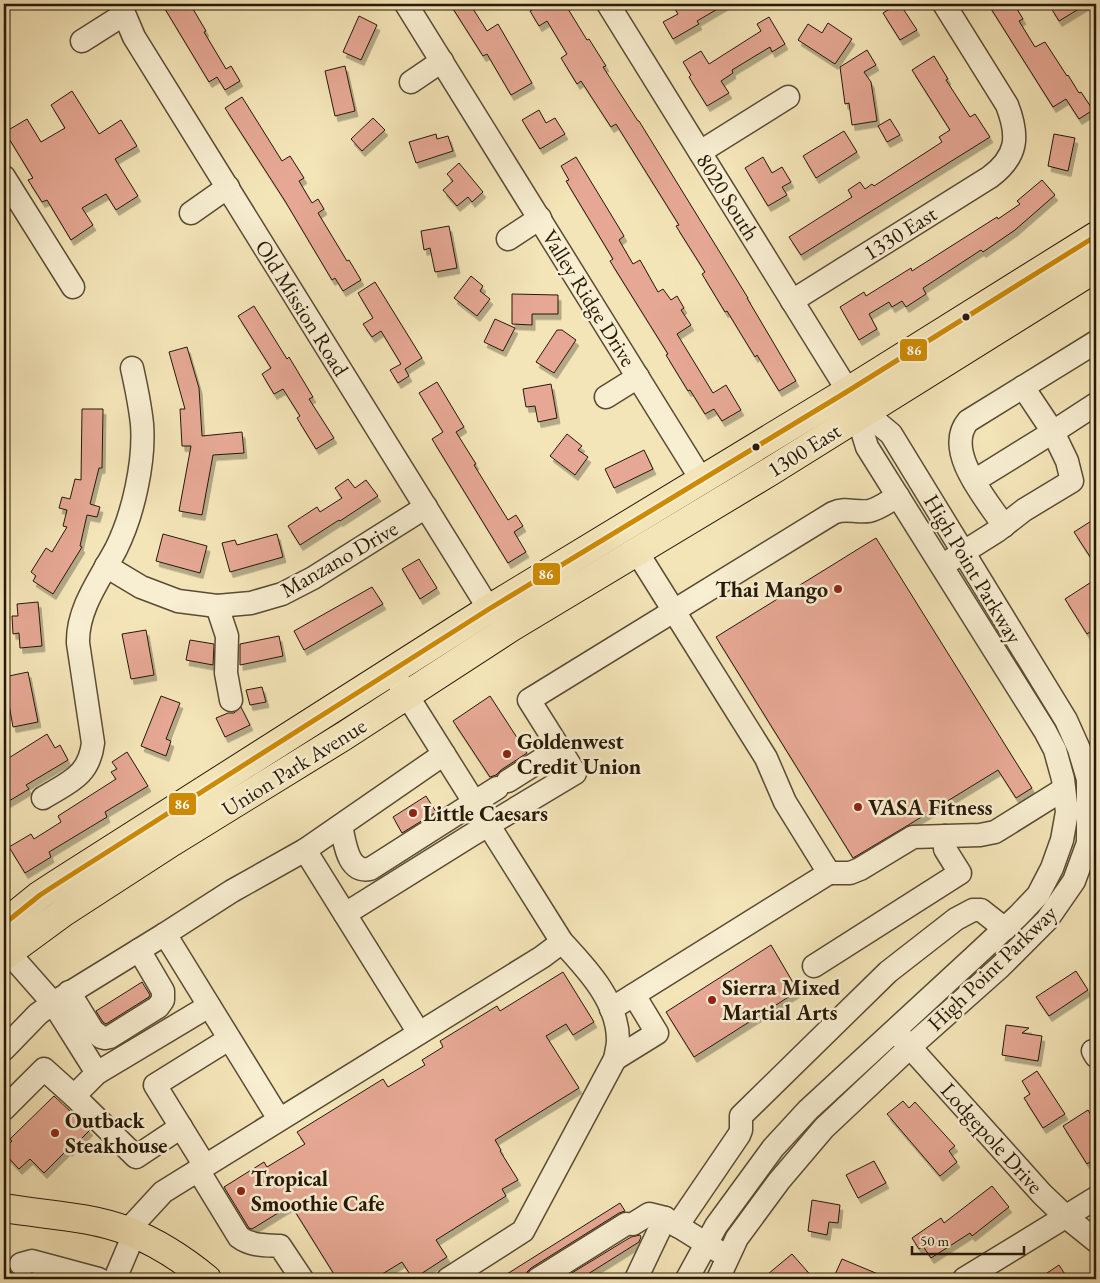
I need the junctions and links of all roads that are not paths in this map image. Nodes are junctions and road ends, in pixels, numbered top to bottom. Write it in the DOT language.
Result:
graph roads {
  1 [pos="406,4"];
  2 [pos="608,4"];
  3 [pos="944,4"];
  4 [pos="121,9"];
  5 [pos="82,41"];
  6 [pos="442,61"];
  7 [pos="411,82"];
  8 [pos="788,97"];
  9 [pos="700,152"];
  10 [pos="4,177"];
  11 [pos="228,188"];
  12 [pos="191,213"];
  13 [pos="540,218"];
  14 [pos="1096,236"];
  15 [pos="508,239"];
  16 [pos="1096,268"];
  17 [pos="73,287"];
  18 [pos="792,300"];
  19 [pos="1096,342"];
  20 [pos="132,368"];
  21 [pos="638,377"];
  22 [pos="1023,387"];
  23 [pos="848,391"];
  24 [pos="606,397"];
  25 [pos="1096,404"];
  26 [pos="862,414"];
  27 [pos="1053,432"];
  28 [pos="701,479"];
  29 [pos="974,481"];
  30 [pos="898,496"];
  31 [pos="426,507"];
  32 [pos="1004,526"];
  33 [pos="637,552"];
  34 [pos="962,553"];
  35 [pos="106,566"];
  36 [pos="941,566"];
  37 [pos="217,606"];
  38 [pos="490,609"];
  39 [pos="674,610"];
  40 [pos="510,628"];
  41 [pos="392,672"];
  42 [pos="407,696"];
  43 [pos="232,700"];
  44 [pos="560,748"];
  45 [pos="444,754"];
  46 [pos="1064,789"];
  47 [pos="44,798"];
  48 [pos="474,803"];
  49 [pos="341,826"];
  50 [pos="488,826"];
  51 [pos="945,836"];
  52 [pos="305,850"];
  53 [pos="830,873"];
  54 [pos="60,882"];
  55 [pos="345,914"];
  56 [pos="4,924"];
  57 [pos="1005,928"];
  58 [pos="164,934"];
  59 [pos="562,942"];
  60 [pos="139,950"];
  61 [pos="6,954"];
  62 [pos="814,966"];
  63 [pos="634,995"];
  64 [pos="61,997"];
  65 [pos="209,1006"];
  66 [pos="611,1009"];
  67 [pos="894,1030"];
  68 [pos="419,1033"];
  69 [pos="229,1039"];
  70 [pos="910,1047"];
  71 [pos="4,1049"];
  72 [pos="615,1059"];
  73 [pos="97,1073"];
  74 [pos="74,1096"];
  75 [pos="4,1109"];
  76 [pos="279,1119"];
  77 [pos="181,1127"];
  78 [pos="202,1168"];
  79 [pos="1096,1198"];
  80 [pos="4,1208"];
  81 [pos="1065,1216"];
  82 [pos="671,1222"];
  83 [pos="131,1232"];
  84 [pos="1096,1241"];
  85 [pos="706,1244"];
  86 [pos="729,1257"];
  87 [pos="21,1264"];
  88 [pos="634,1277"];
  89 [pos="99,1279"];
  90 [pos="115,1279"];
  91 [pos="207,1279"];
  92 [pos="302,1279"];
  93 [pos="448,1279"];
  94 [pos="538,1279"];
  95 [pos="687,1279"];
  96 [pos="718,1279"];
  97 [pos="964,1279"];
  1 -- 6 [label="street, Valley Ridge Drive"];
  2 -- 9 [label="street, 8020 South"];
  3 -- 18 [label="street, 1330 East"];
  4 -- 5 [label="street"];
  4 -- 11 [label="street, Old Mission Road"];
  6 -- 7 [label="street"];
  6 -- 13 [label="street, Valley Ridge Drive"];
  8 -- 9 [label="street"];
  9 -- 18 [label="street, 8020 South"];
  10 -- 17 [label="street"];
  11 -- 12 [label="street"];
  11 -- 31 [label="street, Old Mission Road"];
  13 -- 15 [label="street, Valley Ridge Drive"];
  13 -- 21 [label="street, Valley Ridge Drive"];
  14 -- 23 [label="main road, 1300 East"];
  16 -- 26 [label="main road, 1300 East"];
  18 -- 23 [label="street, 8020 South"];
  19 -- 22 [label="street"];
  20 -- 35 [label="street"];
  21 -- 24 [label="street, Valley Ridge Drive"];
  21 -- 28 [label="street, Valley Ridge Drive"];
  22 -- 27 [label="street"];
  22 -- 29 [label="street"];
  23 -- 26 [label="street, High Point Parkway"];
  23 -- 28 [label="main road, 1300 East"];
  25 -- 27 [label="street"];
  26 -- 30 [label="street, High Point Parkway"];
  26 -- 33 [label="main road, 1300 East"];
  26 -- 34 [label="street, High Point Parkway"];
  27 -- 29 [label="street"];
  27 -- 32 [label="street"];
  28 -- 38 [label="main road, 1300 East"];
  29 -- 32 [label="street"];
  30 -- 36 [label="street, High Point Parkway"];
  30 -- 39 [label="street"];
  31 -- 37 [label="street, Manzano Drive"];
  31 -- 38 [label="street, Old Mission Road"];
  32 -- 34 [label="street"];
  33 -- 39 [label="street"];
  33 -- 40 [label="main road, 1300 East"];
  34 -- 36 [label="street"];
  34 -- 70 [label="street, High Point Parkway"];
  35 -- 37 [label="street, Manzano Drive"];
  35 -- 47 [label="street"];
  36 -- 46 [label="street, High Point Parkway"];
  37 -- 43 [label="street"];
  38 -- 41 [label="main road, Union Park Avenue"];
  39 -- 44 [label="street"];
  39 -- 53 [label="street"];
  40 -- 42 [label="main road, Union Park Avenue"];
  41 -- 42 [label="street"];
  41 -- 54 [label="main road, Union Park Avenue"];
  42 -- 45 [label="street"];
  42 -- 61 [label="main road, Union Park Avenue"];
  44 -- 48 [label="street"];
  44 -- 50 [label="street"];
  45 -- 48 [label="street"];
  45 -- 49 [label="street"];
  46 -- 51 [label="street"];
  46 -- 57 [label="street, High Point Parkway"];
  48 -- 49 [label="street"];
  48 -- 50 [label="street"];
  49 -- 52 [label="street"];
  50 -- 55 [label="street"];
  50 -- 59 [label="street"];
  51 -- 53 [label="street"];
  51 -- 62 [label="street"];
  52 -- 55 [label="street"];
  52 -- 58 [label="street"];
  53 -- 63 [label="street"];
  54 -- 56 [label="main road, Union Park Avenue"];
  54 -- 61 [label="main road"];
  55 -- 68 [label="street"];
  57 -- 67 [label="street, High Point Parkway"];
  57 -- 82 [label="street"];
  58 -- 60 [label="street"];
  58 -- 65 [label="street"];
  59 -- 66 [label="street"];
  59 -- 68 [label="street"];
  60 -- 64 [label="street"];
  60 -- 64 [label="street"];
  61 -- 64 [label="street"];
  63 -- 66 [label="street"];
  63 -- 72 [label="street"];
  64 -- 71 [label="street"];
  64 -- 73 [label="street"];
  65 -- 69 [label="street"];
  65 -- 73 [label="street"];
  66 -- 72 [label="street"];
  67 -- 70 [label="street, Lodgepole Drive"];
  67 -- 85 [label="street, High Point Parkway"];
  68 -- 76 [label="street"];
  69 -- 76 [label="street"];
  69 -- 77 [label="street"];
  70 -- 81 [label="street, Lodgepole Drive"];
  70 -- 86 [label="street, High Point Parkway"];
  72 -- 93 [label="street"];
  73 -- 74 [label="street"];
  74 -- 75 [label="street"];
  74 -- 77 [label="street"];
  76 -- 78 [label="street"];
  77 -- 78 [label="street"];
  78 -- 83 [label="street"];
  78 -- 92 [label="street"];
  79 -- 81 [label="street"];
  80 -- 83 [label="main road"];
  81 -- 84 [label="street, Lodgepole Drive"];
  81 -- 97 [label="street"];
  82 -- 85 [label="street"];
  82 -- 88 [label="street"];
  82 -- 94 [label="street"];
  83 -- 90 [label="street"];
  83 -- 91 [label="main road"];
  85 -- 86 [label="street"];
  85 -- 95 [label="street, High Point Parkway"];
  86 -- 96 [label="street, High Point Parkway"];
  87 -- 89 [label="street"];
}
